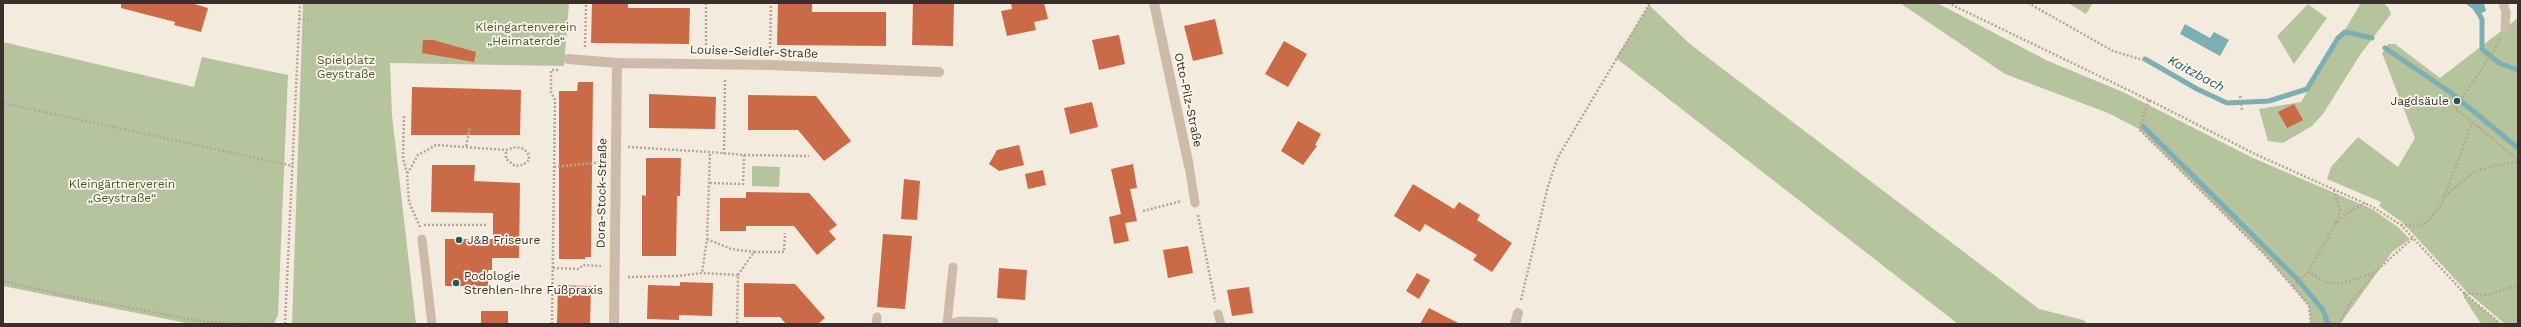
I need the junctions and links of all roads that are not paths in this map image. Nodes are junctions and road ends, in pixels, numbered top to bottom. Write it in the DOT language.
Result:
graph roads {
  1 [pos="1154,3"];
  2 [pos="2503,3"];
  3 [pos="2505,28"];
  4 [pos="568,59"];
  5 [pos="617,62"];
  6 [pos="939,72"];
  7 [pos="1189,166"];
  8 [pos="1195,200"];
  9 [pos="422,239"];
  10 [pos="953,267"];
  11 [pos="1518,313"];
  12 [pos="1218,314"];
  13 [pos="994,322"];
  14 [pos="432,324"];
  15 [pos="614,324"];
  16 [pos="948,324"];
  17 [pos="1221,324"];
  18 [pos="1515,324"];
  1 -- 7 [label="street, Otto-Pilz-Straße"];
  2 -- 3 [label="lane"];
  4 -- 5 [label="street, Louise-Seidler-Straße"];
  5 -- 6 [label="street, Louise-Seidler-Straße"];
  5 -- 15 [label="street, Dora-Stock-Straße"];
  7 -- 8 [label="lane, Otto-Pilz-Straße"];
  9 -- 14 [label="lane"];
  10 -- 16 [label="lane"];
  11 -- 18 [label="street"];
  12 -- 17 [label="lane"];
  13 -- 16 [label="lane"];
}
